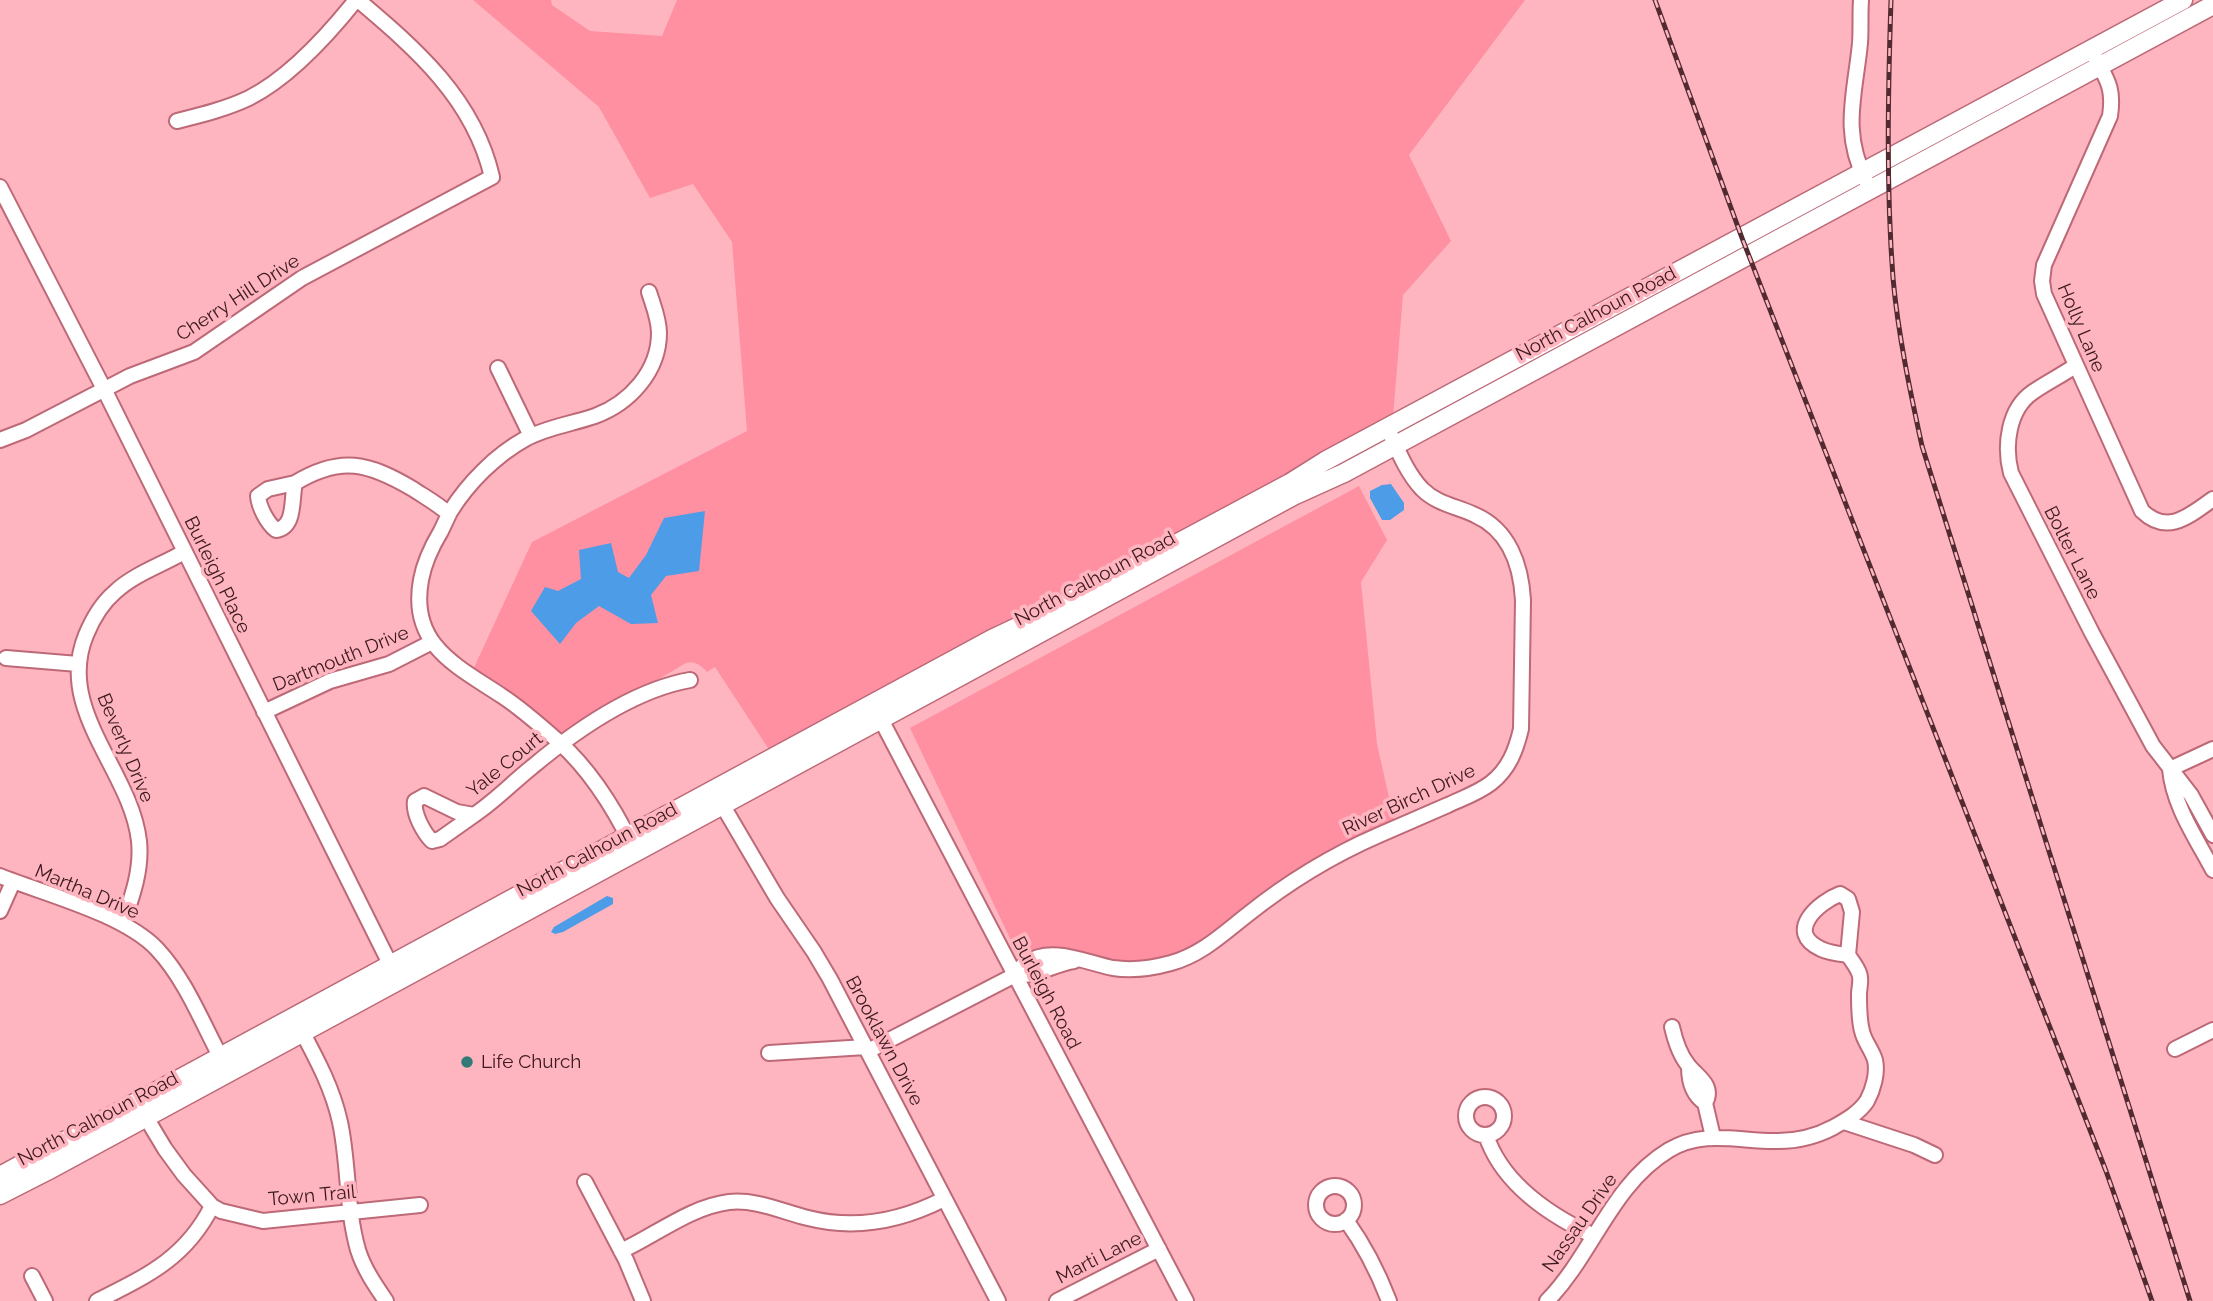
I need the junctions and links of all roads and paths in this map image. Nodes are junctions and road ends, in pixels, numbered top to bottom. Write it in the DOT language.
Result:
graph roads {
  1 [pos="357,0"];
  2 [pos="1861,0"];
  3 [pos="2183,0"];
  4 [pos="2213,5"];
  5 [pos="2091,50"];
  6 [pos="2100,66"];
  7 [pos="177,121"];
  8 [pos="1862,173"];
  9 [pos="0,187"];
  10 [pos="1871,190"];
  11 [pos="649,292"];
  12 [pos="2075,366"];
  13 [pos="498,368"];
  14 [pos="104,389"];
  15 [pos="1387,427"];
  16 [pos="531,436"];
  17 [pos="0,440"];
  18 [pos="1396,445"];
  19 [pos="295,483"];
  20 [pos="2210,501"];
  21 [pos="449,513"];
  22 [pos="184,552"];
  23 [pos="432,642"];
  24 [pos="6,658"];
  25 [pos="78,664"];
  26 [pos="690,680"];
  27 [pos="872,704"];
  28 [pos="264,712"];
  29 [pos="881,720"];
  30 [pos="561,744"];
  31 [pos="2213,749"];
  32 [pos="2170,769"];
  33 [pos="723,806"];
  34 [pos="474,815"];
  35 [pos="2213,835"];
  36 [pos="628,836"];
  37 [pos="636,853"];
  38 [pos="2213,870"];
  39 [pos="7,879"];
  40 [pos="0,911"];
  41 [pos="123,923"];
  42 [pos="1848,955"];
  43 [pos="390,964"];
  44 [pos="1015,975"];
  45 [pos="399,981"];
  46 [pos="1672,1027"];
  47 [pos="300,1028"];
  48 [pos="2213,1030"];
  49 [pos="867,1049"];
  50 [pos="2175,1049"];
  51 [pos="769,1053"];
  52 [pos="220,1056"];
  53 [pos="137,1101"];
  54 [pos="146,1117"];
  55 [pos="1843,1122"];
  56 [pos="1486,1135"];
  57 [pos="1713,1138"];
  58 [pos="1935,1155"];
  59 [pos="0,1176"];
  60 [pos="585,1182"];
  61 [pos="0,1195"];
  62 [pos="944,1199"];
  63 [pos="419,1205"];
  64 [pos="212,1206"];
  65 [pos="350,1212"];
  66 [pos="1346,1220"];
  67 [pos="1594,1236"];
  68 [pos="1159,1249"];
  69 [pos="621,1251"];
  70 [pos="32,1276"];
  71 [pos="44,1301"];
  72 [pos="97,1301"];
  73 [pos="386,1301"];
  74 [pos="643,1301"];
  75 [pos="998,1301"];
  76 [pos="1057,1301"];
  77 [pos="1186,1301"];
  78 [pos="1389,1301"];
  79 [pos="1547,1301"];
  1 -- 7 [label="street"];
  1 -- 14 [label="street, Cherry Hill Drive"];
  2 -- 8 [label="street"];
  3 -- 5 [label="main road, North Calhoun Road"];
  4 -- 6 [label="main road, North Calhoun Road"];
  5 -- 6 [label="street, Holly Lane"];
  5 -- 8 [label="main road, North Calhoun Road"];
  6 -- 10 [label="main road, North Calhoun Road"];
  6 -- 12 [label="street, Holly Lane"];
  8 -- 10 [label="street"];
  8 -- 15 [label="main road, North Calhoun Road"];
  9 -- 14 [label="street, Burleigh Place"];
  10 -- 18 [label="main road, North Calhoun Road"];
  11 -- 16 [label="street"];
  12 -- 20 [label="street, Holly Lane"];
  12 -- 32 [label="street, Bolter Lane"];
  13 -- 16 [label="street"];
  14 -- 17 [label="street, Cherry Hill Drive"];
  14 -- 22 [label="street, Burleigh Place"];
  15 -- 18 [label="street, River Birch Drive"];
  15 -- 27 [label="main road, North Calhoun Road"];
  16 -- 21 [label="street"];
  18 -- 29 [label="main road, North Calhoun Road"];
  18 -- 44 [label="street, River Birch Drive"];
  19 -- 21 [label="street"];
  21 -- 23 [label="street"];
  22 -- 25 [label="street, Beverly Drive"];
  22 -- 28 [label="street, Burleigh Place"];
  23 -- 28 [label="street, Dartmouth Drive"];
  23 -- 30 [label="street"];
  24 -- 25 [label="street"];
  25 -- 41 [label="street, Beverly Drive"];
  26 -- 30 [label="street, Yale Court"];
  27 -- 29 [label="street, Burleigh Road"];
  27 -- 36 [label="main road, North Calhoun Road"];
  28 -- 43 [label="street, Burleigh Place"];
  29 -- 33 [label="main road, North Calhoun Road"];
  29 -- 44 [label="street, Burleigh Road"];
  30 -- 34 [label="street, Yale Court"];
  30 -- 36 [label="street"];
  31 -- 32 [label="street"];
  32 -- 35 [label="street, Bolter Lane"];
  32 -- 38 [label="street, Bolter Lane"];
  33 -- 37 [label="main road, North Calhoun Road"];
  33 -- 49 [label="street, Brooklawn Drive"];
  36 -- 37 [label="street"];
  36 -- 43 [label="main road, North Calhoun Road"];
  37 -- 45 [label="main road, North Calhoun Road"];
  39 -- 40 [label="street"];
  39 -- 41 [label="street, Martha Drive"];
  41 -- 52 [label="street, Martha Drive"];
  42 -- 55 [label="street"];
  43 -- 45 [label="street, Burleigh Place"];
  43 -- 52 [label="main road, North Calhoun Road"];
  44 -- 49 [label="street, River Birch Drive"];
  44 -- 68 [label="street, Burleigh Road"];
  45 -- 47 [label="main road, North Calhoun Road"];
  46 -- 57 [label="street"];
  47 -- 54 [label="main road, North Calhoun Road"];
  47 -- 65 [label="street"];
  48 -- 50 [label="street"];
  49 -- 51 [label="street"];
  49 -- 62 [label="street, Brooklawn Drive"];
  52 -- 53 [label="main road, North Calhoun Road"];
  53 -- 54 [label="street, Town Trail"];
  53 -- 59 [label="main road, North Calhoun Road"];
  54 -- 61 [label="main road, North Calhoun Road"];
  54 -- 64 [label="street, Town Trail"];
  55 -- 57 [label="street, Nassau Drive"];
  55 -- 58 [label="street"];
  56 -- 67 [label="street"];
  57 -- 67 [label="street, Nassau Drive"];
  60 -- 69 [label="street"];
  62 -- 69 [label="street"];
  62 -- 75 [label="street, Brooklawn Drive"];
  63 -- 65 [label="street, Town Trail"];
  64 -- 65 [label="street, Town Trail"];
  64 -- 72 [label="street"];
  65 -- 73 [label="street"];
  66 -- 78 [label="street"];
  67 -- 79 [label="street, Nassau Drive"];
  68 -- 76 [label="street, Marti Lane"];
  68 -- 77 [label="street, Burleigh Road"];
  69 -- 74 [label="street"];
  70 -- 71 [label="street"];
}
